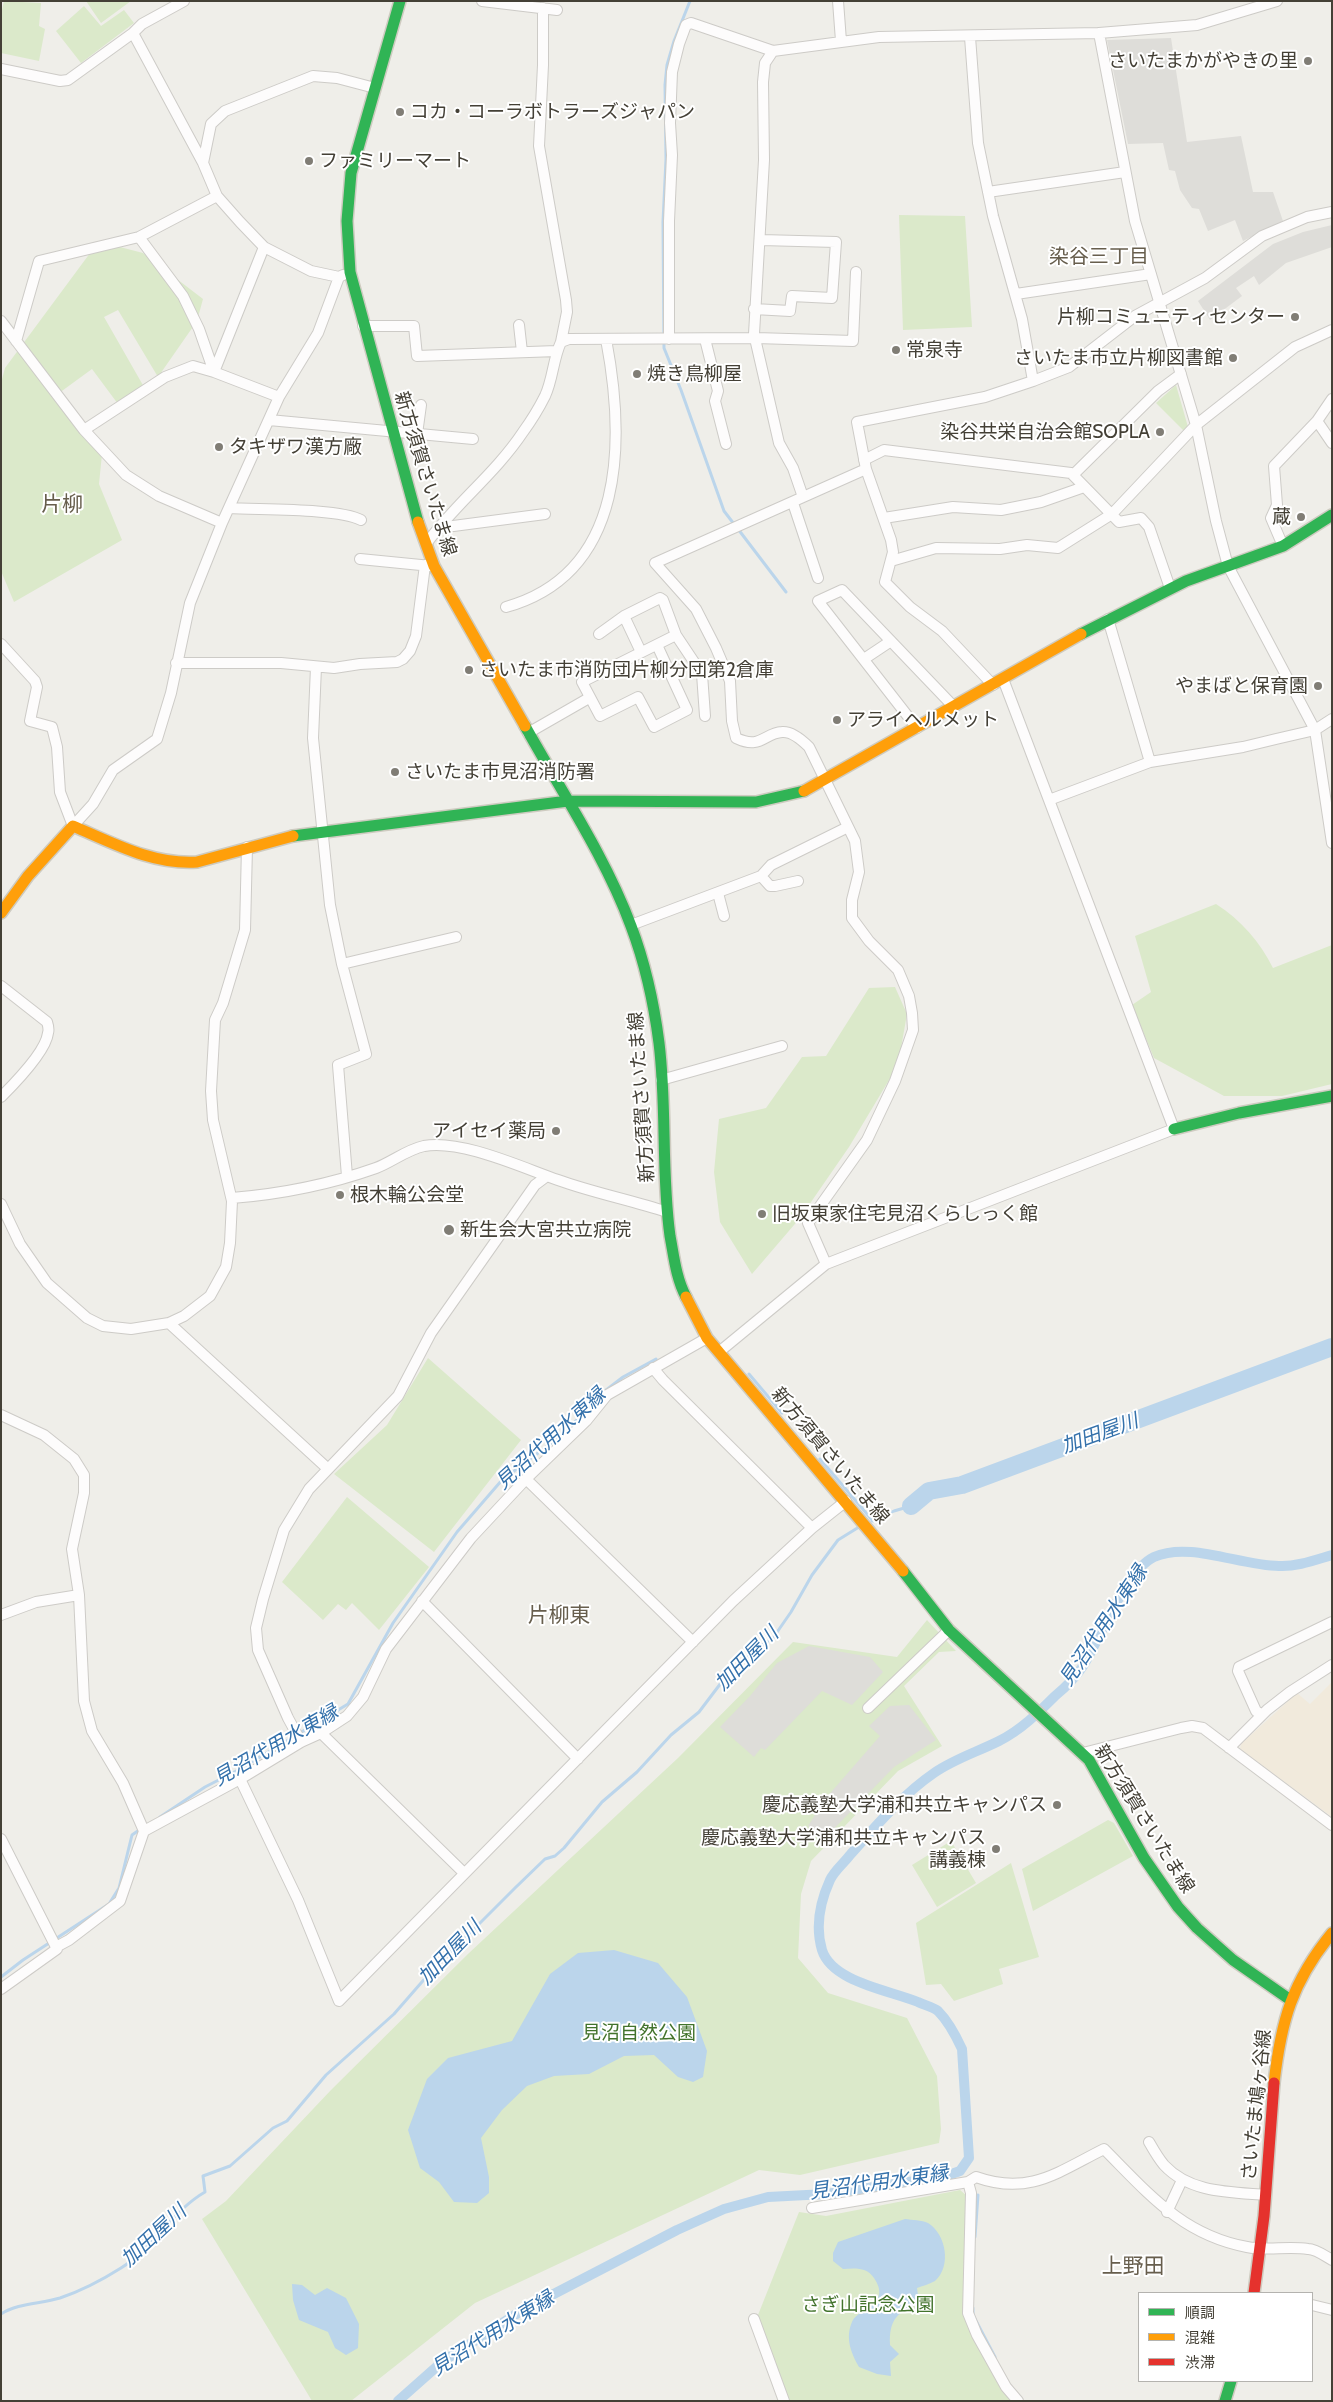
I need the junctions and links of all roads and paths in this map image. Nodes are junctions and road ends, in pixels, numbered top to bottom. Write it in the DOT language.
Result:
graph roads {
  1 [pos="184,1"];
  2 [pos="400,1"];
  3 [pos="482,1"];
  4 [pos="838,1"];
  5 [pos="1277,1"];
  6 [pos="543,8"];
  7 [pos="557,10"];
  8 [pos="133,33"];
  9 [pos="1099,33"];
  10 [pos="970,37"];
  11 [pos="841,41"];
  12 [pos="773,51"];
  13 [pos="1,69"];
  14 [pos="375,88"];
  15 [pos="203,163"];
  16 [pos="1125,172"];
  17 [pos="988,192"];
  18 [pos="217,196"];
  19 [pos="1332,212"];
  20 [pos="139,237"];
  21 [pos="761,240"];
  22 [pos="264,247"];
  23 [pos="350,272"];
  24 [pos="856,272"];
  25 [pos="1151,274"];
  26 [pos="338,277"];
  27 [pos="1016,294"];
  28 [pos="1160,302"];
  29 [pos="754,309"];
  30 [pos="1,321"];
  31 [pos="519,325"];
  32 [pos="363,326"];
  33 [pos="1332,330"];
  34 [pos="756,338"];
  35 [pos="606,339"];
  36 [pos="670,339"];
  37 [pos="705,339"];
  38 [pos="16,341"];
  39 [pos="559,346"];
  40 [pos="522,352"];
  41 [pos="214,372"];
  42 [pos="1181,374"];
  43 [pos="1033,382"];
  44 [pos="279,396"];
  45 [pos="1332,400"];
  46 [pos="422,405"];
  47 [pos="270,420"];
  48 [pos="1317,420"];
  49 [pos="1196,425"];
  50 [pos="84,430"];
  51 [pos="392,432"];
  52 [pos="417,434"];
  53 [pos="473,439"];
  54 [pos="1332,443"];
  55 [pos="726,444"];
  56 [pos="865,464"];
  57 [pos="1073,476"];
  58 [pos="1084,487"];
  59 [pos="803,497"];
  60 [pos="793,503"];
  61 [pos="230,508"];
  62 [pos="545,514"];
  63 [pos="1112,514"];
  64 [pos="1332,515"];
  65 [pos="884,518"];
  66 [pos="361,520"];
  67 [pos="222,523"];
  68 [pos="438,528"];
  69 [pos="426,544"];
  70 [pos="1283,546"];
  71 [pos="360,559"];
  72 [pos="891,561"];
  73 [pos="430,566"];
  74 [pos="1228,566"];
  75 [pos="818,578"];
  76 [pos="1170,588"];
  77 [pos="506,607"];
  78 [pos="624,616"];
  79 [pos="1108,619"];
  80 [pos="599,634"];
  81 [pos="676,635"];
  82 [pos="891,641"];
  83 [pos="1,644"];
  84 [pos="657,644"];
  85 [pos="641,652"];
  86 [pos="864,659"];
  87 [pos="176,663"];
  88 [pos="316,667"];
  89 [pos="998,682"];
  90 [pos="589,698"];
  91 [pos="954,707"];
  92 [pos="705,716"];
  93 [pos="1332,719"];
  94 [pos="917,728"];
  95 [pos="1315,730"];
  96 [pos="528,733"];
  97 [pos="1150,762"];
  98 [pos="826,780"];
  99 [pos="1049,800"];
  100 [pos="568,801"];
  101 [pos="73,826"];
  102 [pos="848,828"];
  103 [pos="322,831"];
  104 [pos="1332,843"];
  105 [pos="247,847"];
  106 [pos="761,876"];
  107 [pos="798,881"];
  108 [pos="718,893"];
  109 [pos="1,913"];
  110 [pos="724,916"];
  111 [pos="631,925"];
  112 [pos="456,937"];
  113 [pos="342,964"];
  114 [pos="1,986"];
  115 [pos="782,1046"];
  116 [pos="661,1080"];
  117 [pos="1332,1096"];
  118 [pos="1,1097"];
  119 [pos="1174,1129"];
  120 [pos="347,1176"];
  121 [pos="546,1176"];
  122 [pos="232,1198"];
  123 [pos="1,1204"];
  124 [pos="667,1212"];
  125 [pos="826,1264"];
  126 [pos="170,1322"];
  127 [pos="707,1338"];
  128 [pos="718,1352"];
  129 [pos="653,1368"];
  130 [pos="1,1414"];
  131 [pos="328,1468"];
  132 [pos="526,1479"];
  133 [pos="846,1501"];
  134 [pos="812,1528"];
  135 [pos="79,1595"];
  136 [pos="422,1601"];
  137 [pos="1,1615"];
  138 [pos="1332,1622"];
  139 [pos="949,1630"];
  140 [pos="693,1642"];
  141 [pos="1332,1665"];
  142 [pos="868,1708"];
  143 [pos="1262,1715"];
  144 [pos="321,1733"];
  145 [pos="301,1742"];
  146 [pos="1229,1748"];
  147 [pos="1083,1753"];
  148 [pos="578,1759"];
  149 [pos="240,1779"];
  150 [pos="1332,1825"];
  151 [pos="144,1831"];
  152 [pos="1,1839"];
  153 [pos="464,1873"];
  154 [pos="1332,1933"];
  155 [pos="57,1949"];
  156 [pos="1,1989"];
  157 [pos="1289,1999"];
  158 [pos="1149,2142"];
  159 [pos="1182,2180"];
  160 [pos="968,2182"];
  161 [pos="1266,2195"];
  162 [pos="812,2208"];
  163 [pos="1168,2212"];
  164 [pos="1262,2250"];
  165 [pos="1332,2260"];
  166 [pos="1255,2292"];
  167 [pos="1313,2305"];
  168 [pos="1332,2310"];
  169 [pos="754,2319"];
  170 [pos="1231,2382"];
  171 [pos="784,2401"];
  172 [pos="1018,2401"];
  173 [pos="1225,2401"];
  1 -- 8 [label="street"];
  2 -- 14 [label="main road, 新方須賀さいたま線"];
  3 -- 6 [label="street"];
  4 -- 11 [label="street"];
  5 -- 9 [label="street"];
  6 -- 7 [label="street"];
  6 -- 39 [label="street"];
  8 -- 13 [label="street"];
  8 -- 15 [label="street"];
  9 -- 10 [label="street"];
  9 -- 16 [label="street"];
  10 -- 11 [label="street"];
  10 -- 17 [label="street"];
  11 -- 12 [label="street"];
  12 -- 21 [label="street"];
  12 -- 36 [label="street"];
  14 -- 15 [label="street"];
  14 -- 23 [label="main road, 新方須賀さいたま線"];
  15 -- 18 [label="street"];
  16 -- 17 [label="street"];
  16 -- 25 [label="street"];
  17 -- 27 [label="street"];
  18 -- 20 [label="street"];
  18 -- 22 [label="street"];
  19 -- 28 [label="street"];
  20 -- 38 [label="street"];
  20 -- 41 [label="street"];
  21 -- 29 [label="street"];
  21 -- 29 [label="street"];
  22 -- 26 [label="street"];
  22 -- 41 [label="street"];
  23 -- 26 [label="street"];
  23 -- 32 [label="main road, 新方須賀さいたま線"];
  24 -- 34 [label="street"];
  25 -- 27 [label="street"];
  25 -- 28 [label="street"];
  26 -- 44 [label="street"];
  27 -- 43 [label="street"];
  28 -- 42 [label="street"];
  28 -- 43 [label="street"];
  29 -- 34 [label="street"];
  30 -- 38 [label="street"];
  31 -- 40 [label="street"];
  32 -- 40 [label="street"];
  32 -- 51 [label="main road, 新方須賀さいたま線"];
  33 -- 49 [label="street"];
  34 -- 37 [label="street"];
  34 -- 59 [label="street"];
  35 -- 36 [label="street"];
  35 -- 39 [label="street"];
  35 -- 77 [label="street"];
  36 -- 37 [label="street"];
  37 -- 55 [label="street"];
  38 -- 50 [label="street"];
  39 -- 40 [label="street"];
  39 -- 68 [label="street"];
  41 -- 44 [label="street"];
  41 -- 50 [label="street"];
  42 -- 49 [label="street"];
  42 -- 57 [label="street"];
  43 -- 56 [label="street"];
  44 -- 47 [label="street"];
  45 -- 48 [label="street"];
  46 -- 52 [label="street"];
  47 -- 51 [label="street"];
  47 -- 61 [label="street"];
  48 -- 54 [label="street"];
  48 -- 70 [label="street"];
  49 -- 63 [label="street"];
  49 -- 74 [label="street"];
  50 -- 67 [label="street"];
  51 -- 52 [label="street"];
  51 -- 69 [label="main road, 新方須賀さいたま線"];
  52 -- 53 [label="street"];
  56 -- 57 [label="street"];
  56 -- 59 [label="street"];
  56 -- 65 [label="street"];
  57 -- 58 [label="street"];
  58 -- 63 [label="street"];
  58 -- 65 [label="street"];
  59 -- 60 [label="street"];
  60 -- 75 [label="street"];
  60 -- 98 [label="street"];
  61 -- 66 [label="street"];
  61 -- 67 [label="street"];
  62 -- 68 [label="street"];
  63 -- 72 [label="street"];
  63 -- 76 [label="street"];
  64 -- 70 [label="main road"];
  65 -- 72 [label="street"];
  67 -- 87 [label="street"];
  68 -- 69 [label="street"];
  69 -- 73 [label="main road, 新方須賀さいたま線"];
  70 -- 74 [label="main road"];
  71 -- 73 [label="street"];
  72 -- 89 [label="street"];
  73 -- 88 [label="street"];
  73 -- 96 [label="main road, 新方須賀さいたま線"];
  74 -- 76 [label="main road"];
  74 -- 95 [label="street"];
  76 -- 79 [label="main road"];
  78 -- 80 [label="street"];
  78 -- 81 [label="street"];
  78 -- 85 [label="street"];
  79 -- 89 [label="main road"];
  79 -- 97 [label="street"];
  81 -- 84 [label="street"];
  81 -- 92 [label="street"];
  82 -- 86 [label="street"];
  82 -- 86 [label="street"];
  82 -- 91 [label="street"];
  83 -- 101 [label="street"];
  84 -- 85 [label="street"];
  84 -- 90 [label="street"];
  85 -- 90 [label="street"];
  86 -- 94 [label="street"];
  87 -- 88 [label="street"];
  87 -- 101 [label="street"];
  88 -- 103 [label="street"];
  89 -- 91 [label="main road"];
  89 -- 99 [label="street"];
  90 -- 96 [label="street"];
  91 -- 94 [label="main road"];
  93 -- 95 [label="street"];
  94 -- 98 [label="main road"];
  95 -- 97 [label="street"];
  95 -- 104 [label="street"];
  96 -- 100 [label="main road, 新方須賀さいたま線"];
  97 -- 99 [label="street"];
  98 -- 100 [label="main road"];
  98 -- 102 [label="street"];
  99 -- 119 [label="street"];
  100 -- 103 [label="main road"];
  100 -- 111 [label="main road, 新方須賀さいたま線"];
  101 -- 105 [label="main road"];
  101 -- 109 [label="main road"];
  102 -- 106 [label="street"];
  102 -- 125 [label="street"];
  103 -- 105 [label="main road"];
  103 -- 113 [label="street"];
  105 -- 122 [label="street"];
  106 -- 107 [label="street"];
  106 -- 108 [label="street"];
  108 -- 110 [label="street"];
  108 -- 111 [label="street"];
  111 -- 116 [label="main road, 新方須賀さいたま線"];
  112 -- 113 [label="street"];
  113 -- 120 [label="street"];
  114 -- 118 [label="street"];
  115 -- 116 [label="street"];
  116 -- 124 [label="main road, 新方須賀さいたま線"];
  117 -- 119 [label="main road"];
  119 -- 125 [label="street"];
  120 -- 121 [label="street"];
  120 -- 122 [label="street"];
  121 -- 124 [label="street"];
  121 -- 131 [label="street"];
  122 -- 126 [label="street"];
  123 -- 126 [label="street"];
  124 -- 127 [label="main road, 新方須賀さいたま線"];
  125 -- 128 [label="street"];
  126 -- 131 [label="street"];
  127 -- 128 [label="main road, 新方須賀さいたま線"];
  127 -- 129 [label="street"];
  128 -- 133 [label="main road, 新方須賀さいたま線"];
  129 -- 132 [label="street"];
  129 -- 134 [label="street"];
  130 -- 135 [label="street"];
  131 -- 145 [label="street"];
  132 -- 136 [label="street"];
  132 -- 140 [label="street"];
  133 -- 134 [label="street"];
  133 -- 139 [label="main road, 新方須賀さいたま線"];
  134 -- 140 [label="street"];
  135 -- 137 [label="street"];
  135 -- 151 [label="street"];
  136 -- 144 [label="street"];
  136 -- 148 [label="street"];
  138 -- 143 [label="street"];
  139 -- 142 [label="street"];
  139 -- 147 [label="main road, 新方須賀さいたま線"];
  140 -- 148 [label="street"];
  141 -- 143 [label="street"];
  143 -- 146 [label="street"];
  144 -- 145 [label="street"];
  144 -- 153 [label="street"];
  145 -- 149 [label="street"];
  146 -- 147 [label="street"];
  146 -- 150 [label="street"];
  147 -- 157 [label="main road, 新方須賀さいたま線"];
  148 -- 153 [label="street"];
  149 -- 151 [label="street"];
  149 -- 153 [label="street"];
  151 -- 152 [label="street"];
  154 -- 157 [label="main road, さいたま鳩ヶ谷線"];
  155 -- 156 [label="street"];
  157 -- 161 [label="main road, さいたま鳩ヶ谷線"];
  158 -- 159 [label="street"];
  159 -- 161 [label="street"];
  159 -- 163 [label="street"];
  160 -- 162 [label="street"];
  160 -- 163 [label="street"];
  160 -- 172 [label="street"];
  161 -- 164 [label="main road, さいたま鳩ヶ谷線"];
  163 -- 164 [label="street"];
  164 -- 165 [label="street"];
  164 -- 166 [label="main road, さいたま鳩ヶ谷線"];
  167 -- 168 [label="street"];
  169 -- 171 [label="street"];
  170 -- 173 [label="main road"];
}
